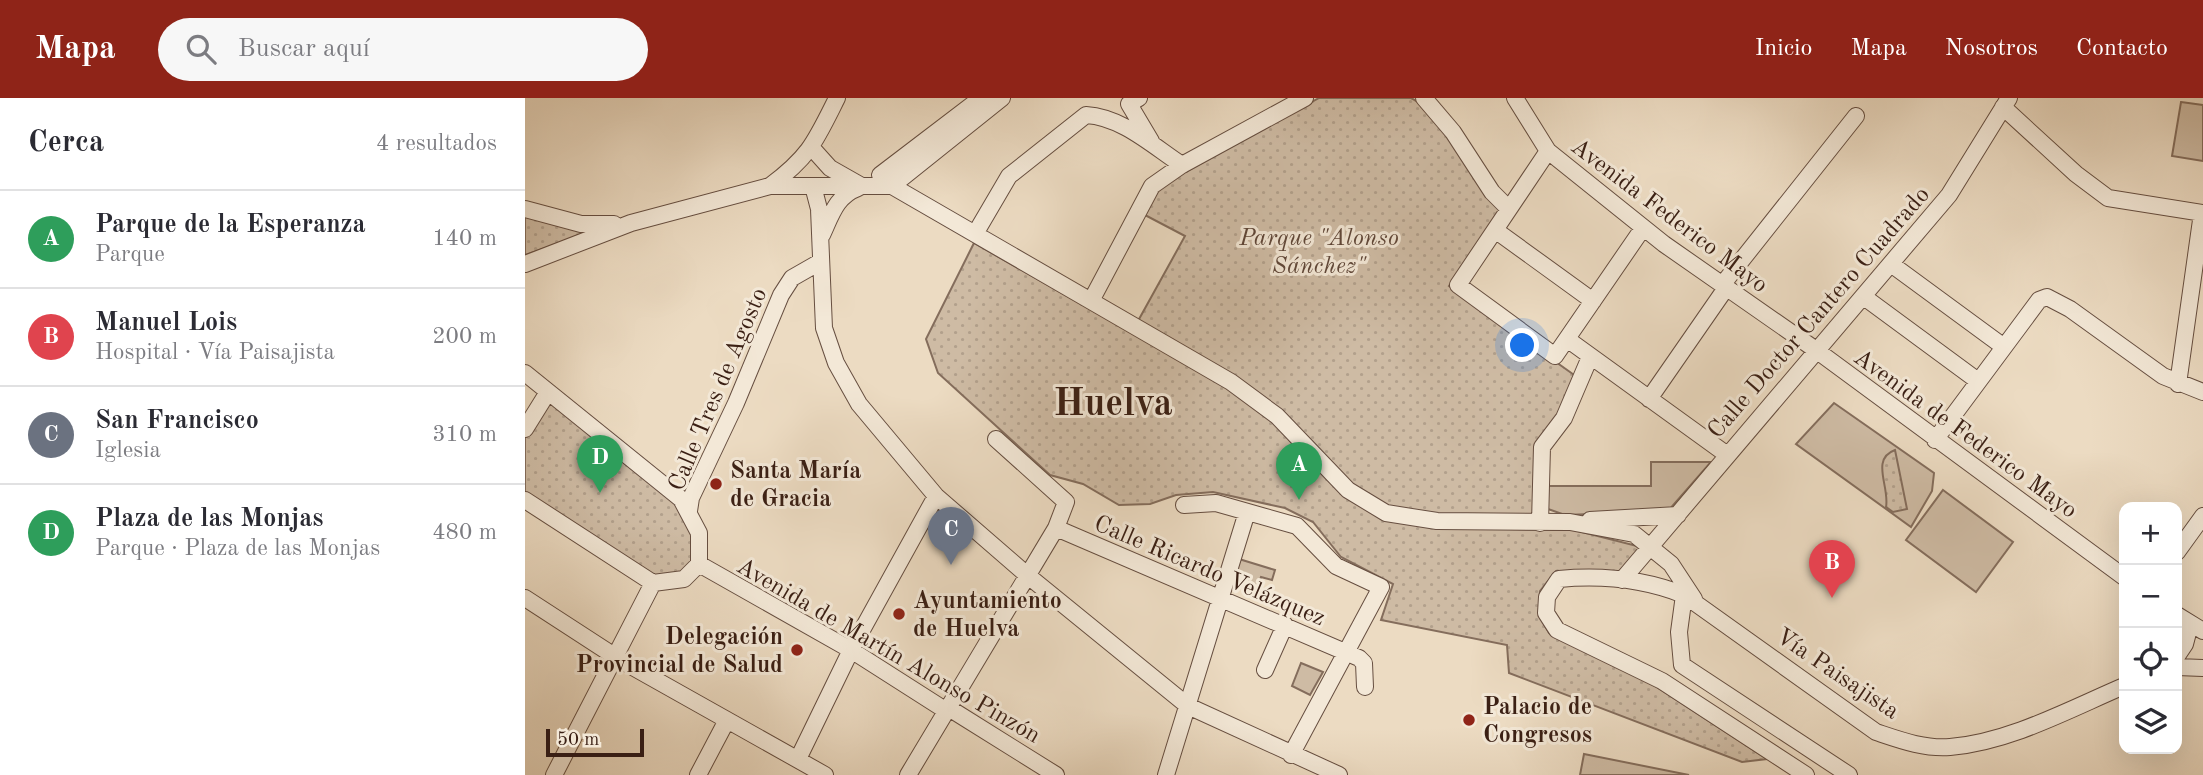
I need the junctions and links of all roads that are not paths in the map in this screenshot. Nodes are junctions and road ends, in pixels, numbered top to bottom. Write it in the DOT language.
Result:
graph roads {
  1 [pos="837,98"];
  2 [pos="981,98"];
  3 [pos="1002,98"];
  4 [pos="1305,98"];
  5 [pos="1424,98"];
  6 [pos="1515,98"];
  7 [pos="1134,101"];
  8 [pos="2006,102"];
  9 [pos="1100,116"];
  10 [pos="1856,116"];
  11 [pos="1154,146"];
  12 [pos="812,148"];
  13 [pos="1548,151"];
  14 [pos="1182,165"];
  15 [pos="888,169"];
  16 [pos="770,186"];
  17 [pos="813,186"];
  18 [pos="862,186"];
  19 [pos="892,186"];
  20 [pos="525,209"];
  21 [pos="1509,209"];
  22 [pos="2203,213"];
  23 [pos="631,223"];
  24 [pos="1643,228"];
  25 [pos="1495,230"];
  26 [pos="975,234"];
  27 [pos="821,238"];
  28 [pos="820,262"];
  29 [pos="525,264"];
  30 [pos="1891,264"];
  31 [pos="1724,286"];
  32 [pos="1864,297"];
  33 [pos="1091,301"];
  34 [pos="1593,301"];
  35 [pos="1566,339"];
  36 [pos="2004,347"];
  37 [pos="1816,350"];
  38 [pos="1591,357"];
  39 [pos="525,373"];
  40 [pos="1978,382"];
  41 [pos="2178,384"];
  42 [pos="548,392"];
  43 [pos="2203,392"];
  44 [pos="1649,399"];
  45 [pos="525,429"];
  46 [pos="996,439"];
  47 [pos="1935,440"];
  48 [pos="1726,454"];
  49 [pos="936,496"];
  50 [pos="525,500"];
  51 [pos="1184,505"];
  52 [pos="689,511"];
  53 [pos="1247,512"];
  54 [pos="1678,515"];
  55 [pos="2203,516"];
  56 [pos="1570,522"];
  57 [pos="1540,523"];
  58 [pos="1056,528"];
  59 [pos="2197,536"];
  60 [pos="1651,547"];
  61 [pos="2182,548"];
  62 [pos="699,564"];
  63 [pos="2119,573"];
  64 [pos="1027,575"];
  65 [pos="1622,580"];
  66 [pos="653,583"];
  67 [pos="1220,597"];
  68 [pos="525,598"];
  69 [pos="1690,598"];
  70 [pos="2190,624"];
  71 [pos="1285,625"];
  72 [pos="2182,648"];
  73 [pos="851,650"];
  74 [pos="1345,654"];
  75 [pos="615,655"];
  76 [pos="2182,667"];
  77 [pos="2203,668"];
  78 [pos="1265,670"];
  79 [pos="1365,687"];
  80 [pos="2119,688"];
  81 [pos="1188,706"];
  82 [pos="945,710"];
  83 [pos="727,720"];
  84 [pos="1291,755"];
  85 [pos="799,765"];
  86 [pos="554,775"];
  87 [pos="698,775"];
  88 [pos="825,775"];
  89 [pos="908,775"];
  90 [pos="1056,775"];
  91 [pos="1166,775"];
  92 [pos="1339,775"];
  93 [pos="1806,775"];
  94 [pos="1849,775"];
  1 -- 12 [label="street"];
  2 -- 15 [label="street"];
  3 -- 19 [label="street"];
  4 -- 14 [label="street"];
  5 -- 21 [label="street"];
  6 -- 13 [label="street, Avenida Federico Mayo"];
  7 -- 9 [label="street"];
  7 -- 11 [label="street"];
  8 -- 22 [label="street"];
  8 -- 30 [label="street, Calle Doctor Cantero Cuadrado"];
  9 -- 11 [label="street"];
  9 -- 26 [label="street"];
  10 -- 31 [label="street"];
  11 -- 14 [label="street"];
  12 -- 16 [label="street"];
  12 -- 18 [label="street"];
  13 -- 21 [label="street"];
  13 -- 24 [label="street, Avenida Federico Mayo"];
  14 -- 33 [label="street"];
  15 -- 18 [label="street"];
  15 -- 19 [label="street"];
  16 -- 17 [label="street"];
  16 -- 23 [label="street"];
  17 -- 18 [label="street"];
  17 -- 27 [label="street"];
  18 -- 19 [label="street"];
  18 -- 27 [label="street"];
  19 -- 26 [label="street"];
  20 -- 23 [label="street"];
  21 -- 25 [label="street"];
  22 -- 41 [label="street"];
  23 -- 29 [label="street"];
  24 -- 31 [label="street, Avenida Federico Mayo"];
  24 -- 34 [label="street"];
  25 -- 34 [label="street"];
  25 -- 35 [label="street"];
  26 -- 33 [label="street"];
  27 -- 28 [label="street"];
  28 -- 49 [label="street"];
  28 -- 52 [label="street, Calle Tres de Agosto"];
  30 -- 32 [label="street, Calle Doctor Cantero Cuadrado"];
  30 -- 36 [label="street"];
  31 -- 37 [label="street, Avenida Federico Mayo"];
  31 -- 44 [label="street"];
  32 -- 37 [label="street, Calle Doctor Cantero Cuadrado"];
  32 -- 40 [label="street"];
  33 -- 57 [label="street"];
  34 -- 35 [label="street"];
  35 -- 38 [label="street"];
  36 -- 40 [label="street"];
  36 -- 41 [label="street"];
  37 -- 47 [label="street, Avenida de Federico Mayo"];
  37 -- 48 [label="street, Calle Doctor Cantero Cuadrado"];
  38 -- 44 [label="street"];
  38 -- 57 [label="street"];
  39 -- 42 [label="street"];
  40 -- 47 [label="street"];
  41 -- 43 [label="street"];
  42 -- 45 [label="street"];
  42 -- 52 [label="street"];
  44 -- 48 [label="street"];
  46 -- 58 [label="street"];
  47 -- 63 [label="street, Avenida de Federico Mayo"];
  48 -- 54 [label="street, Calle Doctor Cantero Cuadrado"];
  49 -- 64 [label="street"];
  49 -- 73 [label="street"];
  50 -- 66 [label="street"];
  51 -- 53 [label="street"];
  52 -- 62 [label="street"];
  53 -- 67 [label="street"];
  53 -- 74 [label="street"];
  54 -- 56 [label="street"];
  54 -- 60 [label="street, Calle Doctor Cantero Cuadrado"];
  55 -- 59 [label="street"];
  56 -- 57 [label="street"];
  56 -- 60 [label="street"];
  58 -- 64 [label="street"];
  58 -- 67 [label="street, Calle Ricardo Velázquez"];
  59 -- 61 [label="street"];
  60 -- 65 [label="street, Calle Doctor Cantero Cuadrado"];
  60 -- 69 [label="street"];
  62 -- 66 [label="street"];
  62 -- 73 [label="street, Avenida de Martín Alonso Pinzón"];
  64 -- 81 [label="street"];
  64 -- 82 [label="street"];
  65 -- 69 [label="street"];
  65 -- 93 [label="street"];
  66 -- 75 [label="street"];
  67 -- 71 [label="street, Calle Ricardo Velázquez"];
  67 -- 81 [label="street"];
  68 -- 75 [label="street"];
  69 -- 80 [label="street, Vía Paisajista"];
  69 -- 94 [label="street"];
  70 -- 72 [label="street"];
  71 -- 74 [label="street, Calle Ricardo Velázquez"];
  71 -- 78 [label="street"];
  73 -- 82 [label="street, Avenida de Martín Alonso Pinzón"];
  73 -- 85 [label="street"];
  74 -- 79 [label="street"];
  74 -- 84 [label="street"];
  75 -- 83 [label="street"];
  75 -- 86 [label="street"];
  76 -- 77 [label="street"];
  81 -- 84 [label="street"];
  81 -- 91 [label="street"];
  82 -- 89 [label="street"];
  82 -- 90 [label="street, Avenida de Martín Alonso Pinzón"];
  83 -- 85 [label="street"];
  83 -- 87 [label="street"];
  84 -- 92 [label="street"];
  85 -- 88 [label="street"];
}
